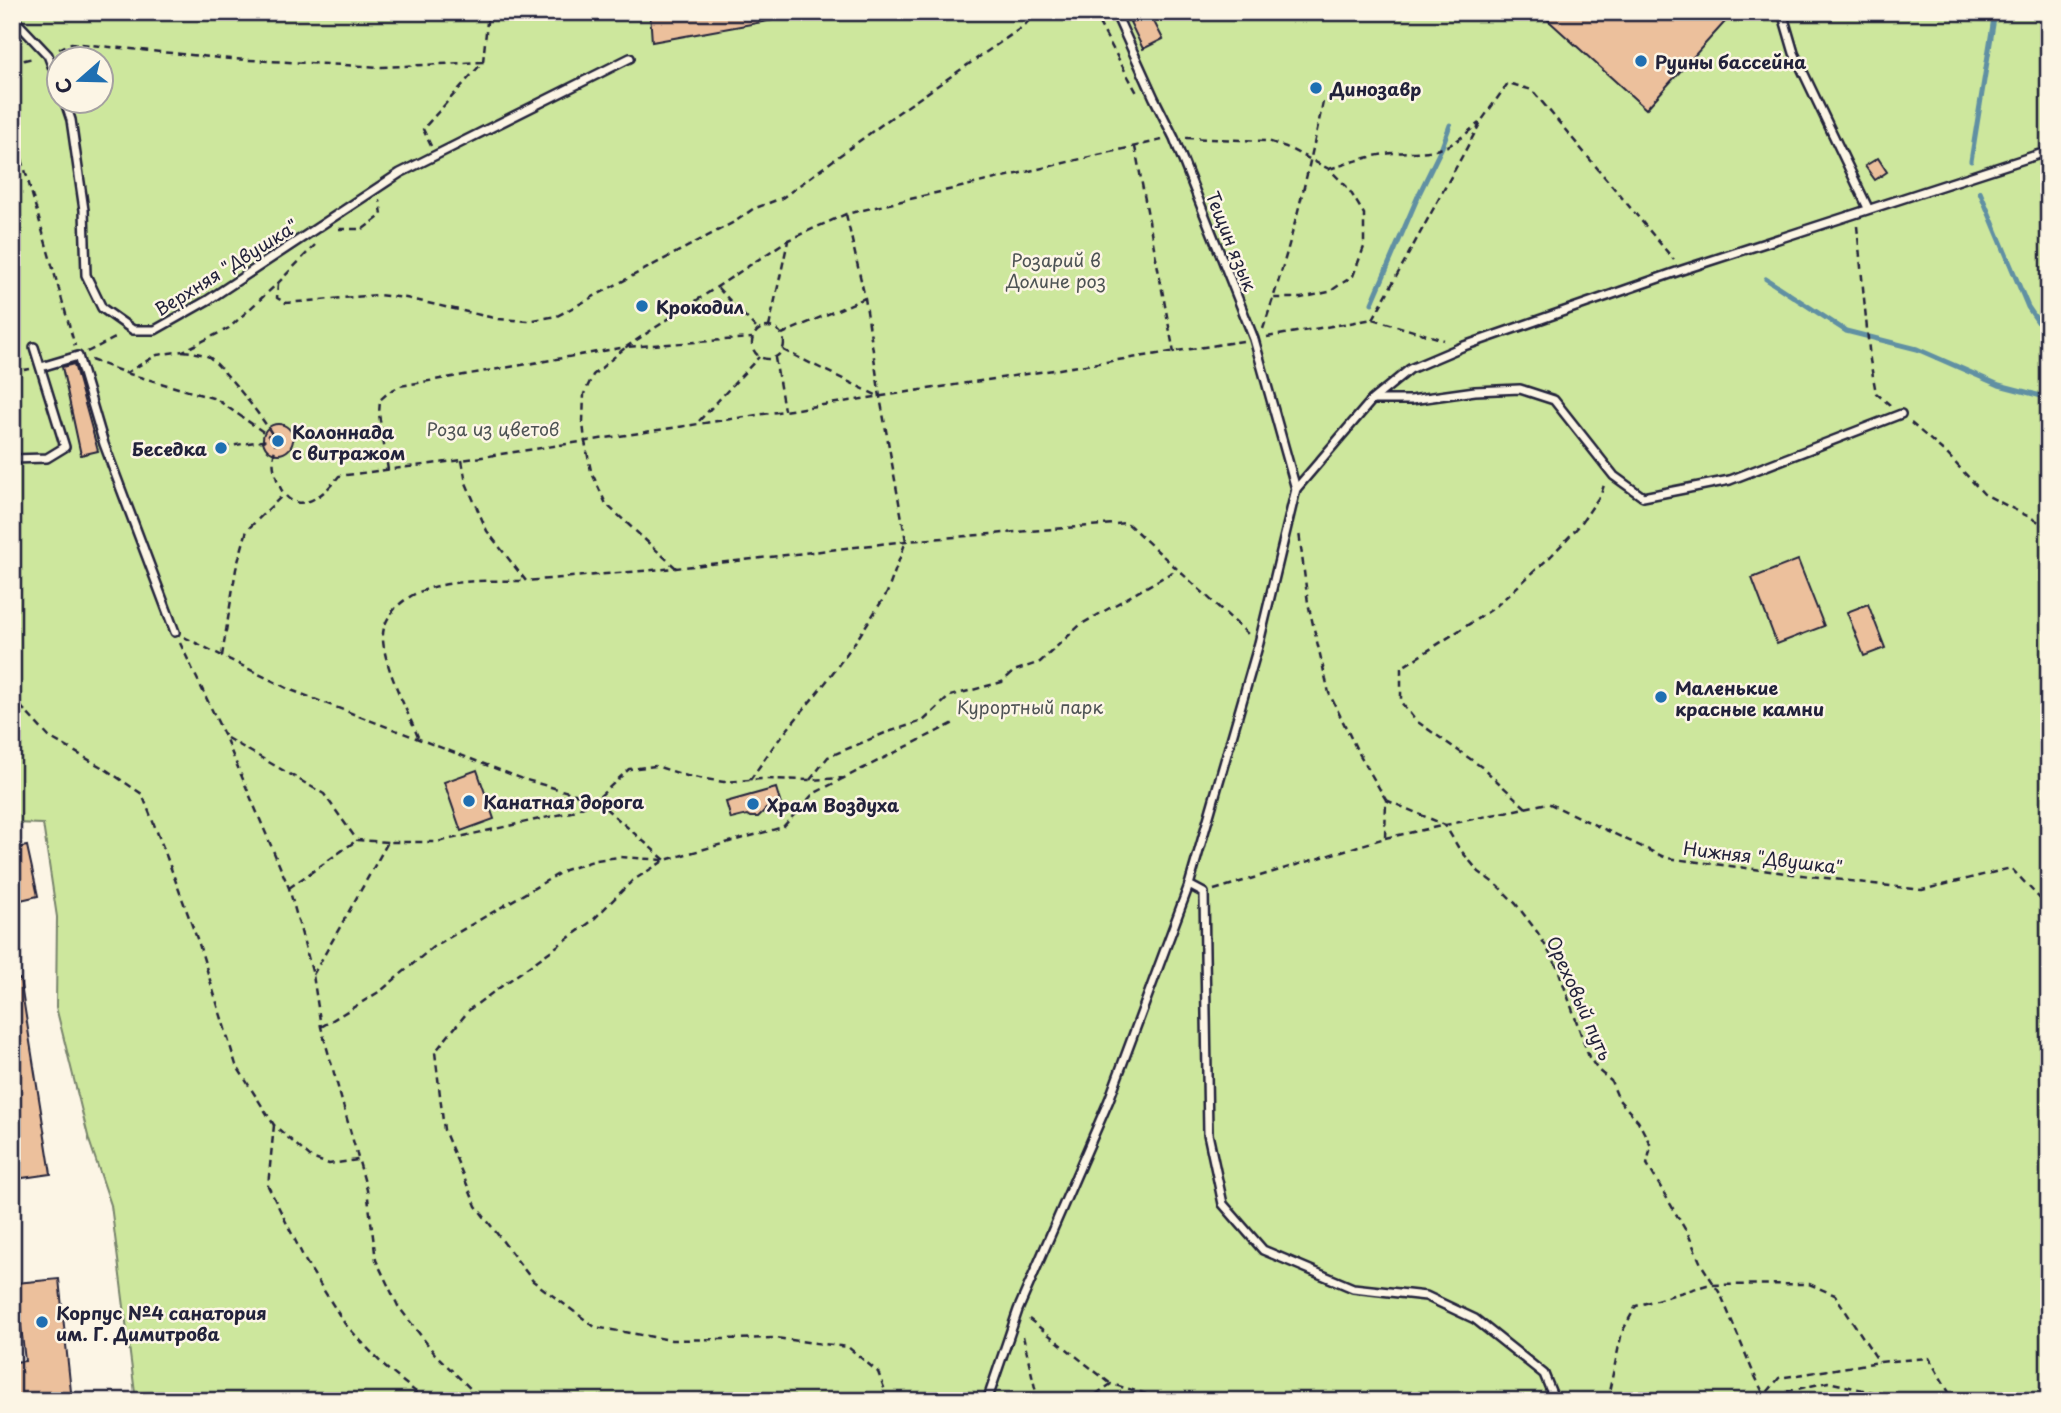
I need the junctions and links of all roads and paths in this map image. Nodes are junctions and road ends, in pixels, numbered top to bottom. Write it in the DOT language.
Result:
graph roads {
  1 [pos="488,12"];
  2 [pos="1036,12"];
  3 [pos="1093,12"];
  4 [pos="1115,12"];
  5 [pos="1782,12"];
  6 [pos="12,17"];
  7 [pos="65,46"];
  8 [pos="101,46"];
  9 [pos="116,48"];
  10 [pos="46,53"];
  11 [pos="46,55"];
  12 [pos="630,58"];
  13 [pos="483,62"];
  14 [pos="12,63"];
  15 [pos="1139,96"];
  16 [pos="1324,97"];
  17 [pos="70,116"];
  18 [pos="1482,120"];
  19 [pos="12,124"];
  20 [pos="1174,138"];
  21 [pos="1135,147"];
  22 [pos="2049,151"];
  23 [pos="435,155"];
  24 [pos="1312,159"];
  25 [pos="1329,169"];
  26 [pos="379,188"];
  27 [pos="1868,208"];
  28 [pos="1856,212"];
  29 [pos="846,214"];
  30 [pos="331,229"];
  31 [pos="322,238"];
  32 [pos="788,240"];
  33 [pos="1682,270"];
  34 [pos="278,283"];
  35 [pos="718,288"];
  36 [pos="865,298"];
  37 [pos="1274,298"];
  38 [pos="1373,319"];
  39 [pos="768,327"];
  40 [pos="133,330"];
  41 [pos="758,330"];
  42 [pos="782,334"];
  43 [pos="752,338"];
  44 [pos="1255,339"];
  45 [pos="75,346"];
  46 [pos="1464,346"];
  47 [pos="34,347"];
  48 [pos="626,347"];
  49 [pos="783,350"];
  50 [pos="183,351"];
  51 [pos="1174,353"];
  52 [pos="78,356"];
  53 [pos="759,357"];
  54 [pos="775,358"];
  55 [pos="41,367"];
  56 [pos="12,372"];
  57 [pos="126,373"];
  58 [pos="880,397"];
  59 [pos="1372,400"];
  60 [pos="784,410"];
  61 [pos="1901,414"];
  62 [pos="697,423"];
  63 [pos="275,439"];
  64 [pos="584,442"];
  65 [pos="223,447"];
  66 [pos="12,459"];
  67 [pos="462,460"];
  68 [pos="1609,468"];
  69 [pos="388,470"];
  70 [pos="1296,489"];
  71 [pos="284,494"];
  72 [pos="1298,524"];
  73 [pos="2049,527"];
  74 [pos="906,541"];
  75 [pos="676,568"];
  76 [pos="1178,569"];
  77 [pos="526,580"];
  78 [pos="175,632"];
  79 [pos="1259,643"];
  80 [pos="222,656"];
  81 [pos="12,697"];
  82 [pos="954,723"];
  83 [pos="225,737"];
  84 [pos="419,739"];
  85 [pos="844,778"];
  86 [pos="750,780"];
  87 [pos="810,780"];
  88 [pos="596,800"];
  89 [pos="1386,800"];
  90 [pos="1526,808"];
  91 [pos="1445,825"];
  92 [pos="1385,838"];
  93 [pos="357,840"];
  94 [pos="388,842"];
  95 [pos="665,860"];
  96 [pos="1189,885"];
  97 [pos="289,888"];
  98 [pos="1204,893"];
  99 [pos="2049,908"];
  100 [pos="313,975"];
  101 [pos="321,1027"];
  102 [pos="274,1125"];
  103 [pos="358,1160"];
  104 [pos="1715,1285"];
  105 [pos="1018,1310"];
  106 [pos="1024,1336"];
  107 [pos="1879,1362"];
  108 [pos="1111,1384"];
  109 [pos="2049,1394"];
  110 [pos="1765,1396"];
  111 [pos="427,1401"];
  112 [pos="483,1401"];
  113 [pos="889,1401"];
  114 [pos="987,1401"];
  115 [pos="1038,1401"];
  116 [pos="1086,1401"];
  117 [pos="1171,1401"];
  118 [pos="1355,1401"];
  119 [pos="1364,1401"];
  120 [pos="1555,1401"];
  121 [pos="1607,1401"];
  122 [pos="1613,1401"];
  123 [pos="1642,1401"];
  124 [pos="1760,1401"];
  125 [pos="1767,1401"];
  126 [pos="1784,1401"];
  127 [pos="1890,1401"];
  128 [pos="1954,1401"];
  129 [pos="2044,1401"];
  1 -- 13 [label="path"];
  2 -- 34 [label="path"];
  3 -- 15 [label="path"];
  4 -- 20 [label="lane, Тещин язык"];
  5 -- 27 [label="lane"];
  6 -- 10 [label="lane"];
  7 -- 8 [label="path"];
  9 -- 13 [label="path"];
  11 -- 14 [label="path"];
  12 -- 23 [label="lane, Верхняя \"Двушка\""];
  13 -- 23 [label="path"];
  16 -- 24 [label="path"];
  17 -- 40 [label="lane"];
  18 -- 25 [label="path"];
  18 -- 33 [label="path"];
  18 -- 38 [label="path"];
  19 -- 45 [label="path"];
  20 -- 21 [label="path"];
  20 -- 24 [label="path"];
  20 -- 44 [label="lane, Тещин язык"];
  21 -- 29 [label="path"];
  21 -- 51 [label="path"];
  22 -- 27 [label="lane"];
  23 -- 26 [label="lane, Верхняя \"Двушка\""];
  24 -- 25 [label="path"];
  24 -- 37 [label="path"];
  25 -- 37 [label="path"];
  26 -- 30 [label="path"];
  26 -- 40 [label="lane, Верхняя \"Двушка\""];
  27 -- 28 [label="lane"];
  28 -- 33 [label="lane"];
  28 -- 61 [label="path"];
  29 -- 32 [label="path"];
  29 -- 36 [label="path"];
  31 -- 34 [label="path"];
  32 -- 35 [label="path"];
  32 -- 39 [label="path"];
  33 -- 46 [label="lane"];
  34 -- 50 [label="path"];
  35 -- 41 [label="path"];
  35 -- 48 [label="path"];
  36 -- 42 [label="path"];
  36 -- 58 [label="path"];
  37 -- 44 [label="path"];
  38 -- 44 [label="path"];
  38 -- 46 [label="path"];
  39 -- 41 [label="path"];
  39 -- 42 [label="path"];
  40 -- 52 [label="path"];
  41 -- 43 [label="path"];
  42 -- 49 [label="path"];
  43 -- 48 [label="path"];
  43 -- 53 [label="path"];
  44 -- 51 [label="path"];
  44 -- 70 [label="lane, Тещин язык"];
  46 -- 59 [label="lane"];
  47 -- 55 [label="lane"];
  48 -- 64 [label="path"];
  48 -- 69 [label="path"];
  49 -- 54 [label="path"];
  49 -- 58 [label="path"];
  50 -- 57 [label="path"];
  50 -- 63 [label="path"];
  51 -- 58 [label="path"];
  52 -- 55 [label="lane"];
  52 -- 57 [label="path"];
  52 -- 78 [label="lane"];
  53 -- 54 [label="path"];
  53 -- 62 [label="path"];
  54 -- 60 [label="path"];
  55 -- 56 [label="path"];
  55 -- 66 [label="lane"];
  57 -- 63 [label="path"];
  58 -- 60 [label="path"];
  58 -- 74 [label="path"];
  59 -- 68 [label="lane"];
  59 -- 70 [label="lane"];
  60 -- 62 [label="path"];
  61 -- 68 [label="lane"];
  61 -- 73 [label="path"];
  62 -- 64 [label="path"];
  63 -- 65 [label="path"];
  63 -- 71 [label="path"];
  64 -- 67 [label="path"];
  64 -- 75 [label="path"];
  67 -- 69 [label="path"];
  67 -- 77 [label="path"];
  68 -- 90 [label="path"];
  69 -- 71 [label="path"];
  70 -- 79 [label="lane"];
  71 -- 80 [label="path"];
  72 -- 89 [label="path"];
  74 -- 75 [label="path"];
  74 -- 76 [label="path"];
  74 -- 86 [label="path"];
  75 -- 77 [label="path"];
  76 -- 79 [label="path"];
  76 -- 87 [label="path"];
  77 -- 84 [label="path"];
  78 -- 80 [label="path"];
  78 -- 83 [label="path"];
  79 -- 96 [label="lane"];
  80 -- 84 [label="path"];
  81 -- 102 [label="path"];
  82 -- 85 [label="path"];
  83 -- 93 [label="path"];
  83 -- 97 [label="path"];
  84 -- 88 [label="path"];
  85 -- 87 [label="path"];
  85 -- 95 [label="path"];
  86 -- 87 [label="path"];
  86 -- 88 [label="path"];
  88 -- 94 [label="path"];
  88 -- 95 [label="path"];
  89 -- 91 [label="path"];
  89 -- 92 [label="path"];
  90 -- 91 [label="path, Нижняя \"Двушка\""];
  90 -- 99 [label="path, Нижняя \"Двушка\""];
  91 -- 92 [label="path, Нижняя \"Двушка\""];
  91 -- 104 [label="path, Ореховый путь"];
  92 -- 98 [label="path, Нижняя \"Двушка\""];
  93 -- 94 [label="path"];
  93 -- 97 [label="path"];
  94 -- 100 [label="path"];
  95 -- 101 [label="path"];
  95 -- 113 [label="path"];
  96 -- 98 [label="lane"];
  96 -- 105 [label="lane"];
  97 -- 100 [label="path"];
  98 -- 120 [label="lane"];
  100 -- 101 [label="path"];
  101 -- 103 [label="path"];
  102 -- 103 [label="path"];
  102 -- 111 [label="path"];
  103 -- 112 [label="path"];
  104 -- 107 [label="path"];
  104 -- 110 [label="path, Ореховый путь"];
  104 -- 121 [label="path"];
  105 -- 108 [label="path"];
  105 -- 114 [label="lane"];
  106 -- 115 [label="path"];
  107 -- 110 [label="path"];
  107 -- 128 [label="path"];
  108 -- 116 [label="path"];
  108 -- 117 [label="path"];
  109 -- 129 [label="path"];
  110 -- 124 [label="path"];
  110 -- 125 [label="path, Ореховый путь"];
  118 -- 119 [label="path"];
  122 -- 123 [label="path"];
  126 -- 127 [label="path"];
}
